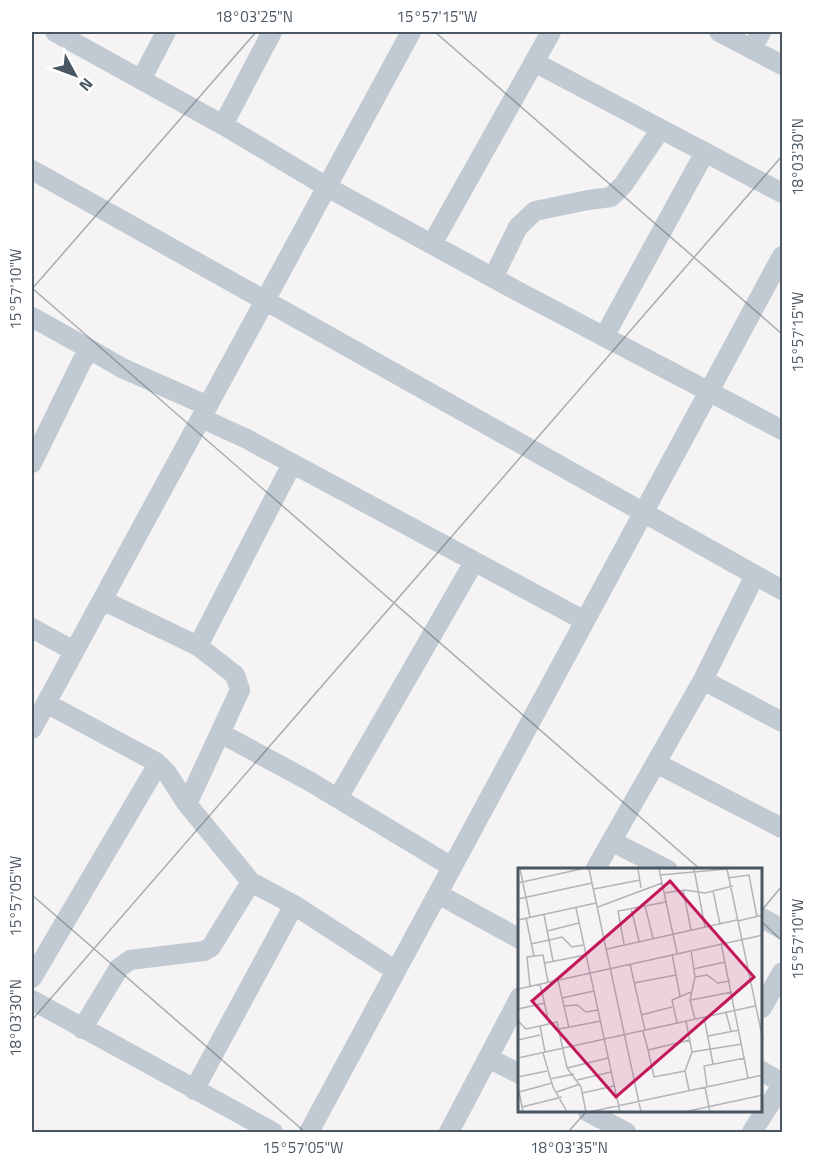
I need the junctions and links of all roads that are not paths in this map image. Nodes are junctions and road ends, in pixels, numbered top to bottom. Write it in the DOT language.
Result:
graph roads {
  1 [pos="166,32"];
  2 [pos="272,32"];
  3 [pos="411,32"];
  4 [pos="551,32"];
  5 [pos="719,32"];
  6 [pos="761,32"];
  7 [pos="61,33"];
  8 [pos="752,49"];
  9 [pos="534,62"];
  10 [pos="783,65"];
  11 [pos="141,80"];
  12 [pos="223,125"];
  13 [pos="661,129"];
  14 [pos="705,152"];
  15 [pos="32,170"];
  16 [pos="327,187"];
  17 [pos="783,193"];
  18 [pos="432,244"];
  19 [pos="783,256"];
  20 [pos="493,278"];
  21 [pos="265,301"];
  22 [pos="32,317"];
  23 [pos="604,336"];
  24 [pos="91,350"];
  25 [pos="709,392"];
  26 [pos="204,412"];
  27 [pos="783,430"];
  28 [pos="32,463"];
  29 [pos="292,464"];
  30 [pos="644,514"];
  31 [pos="474,562"];
  32 [pos="755,575"];
  33 [pos="783,590"];
  34 [pos="102,600"];
  35 [pos="585,621"];
  36 [pos="32,628"];
  37 [pos="198,646"];
  38 [pos="74,651"];
  39 [pos="703,680"];
  40 [pos="46,703"];
  41 [pos="783,722"];
  42 [pos="32,729"];
  43 [pos="220,733"];
  44 [pos="656,763"];
  45 [pos="158,764"];
  46 [pos="338,798"];
  47 [pos="187,804"];
  48 [pos="783,828"];
  49 [pos="611,841"];
  50 [pos="452,867"];
  51 [pos="596,868"];
  52 [pos="664,868"];
  53 [pos="251,882"];
  54 [pos="438,894"];
  55 [pos="294,905"];
  56 [pos="763,919"];
  57 [pos="783,929"];
  58 [pos="518,938"];
  59 [pos="396,971"];
  60 [pos="783,972"];
  61 [pos="32,978"];
  62 [pos="32,1000"];
  63 [pos="518,1001"];
  64 [pos="763,1006"];
  65 [pos="82,1029"];
  66 [pos="488,1058"];
  67 [pos="763,1072"];
  68 [pos="518,1073"];
  69 [pos="783,1084"];
  70 [pos="194,1090"];
  71 [pos="590,1113"];
  72 [pos="273,1132"];
  73 [pos="309,1132"];
  74 [pos="449,1132"];
  75 [pos="627,1132"];
  76 [pos="752,1132"];
  1 -- 11 [label="street"];
  2 -- 12 [label="street"];
  3 -- 16 [label="street"];
  4 -- 9 [label="street"];
  5 -- 8 [label="street"];
  6 -- 8 [label="street"];
  7 -- 11 [label="street"];
  8 -- 10 [label="street"];
  9 -- 13 [label="street"];
  9 -- 18 [label="street"];
  11 -- 12 [label="street"];
  12 -- 16 [label="street"];
  13 -- 14 [label="street"];
  13 -- 20 [label="street"];
  14 -- 17 [label="street"];
  14 -- 23 [label="street"];
  15 -- 21 [label="street"];
  16 -- 18 [label="street"];
  16 -- 21 [label="street"];
  18 -- 20 [label="street"];
  19 -- 25 [label="street"];
  20 -- 23 [label="street"];
  21 -- 26 [label="street"];
  21 -- 30 [label="street"];
  22 -- 24 [label="street"];
  23 -- 25 [label="street"];
  24 -- 26 [label="street"];
  24 -- 28 [label="street"];
  25 -- 27 [label="street"];
  25 -- 30 [label="street"];
  26 -- 29 [label="street"];
  26 -- 34 [label="street"];
  29 -- 31 [label="street"];
  29 -- 37 [label="street"];
  30 -- 32 [label="street"];
  30 -- 35 [label="street"];
  31 -- 35 [label="street"];
  31 -- 46 [label="street"];
  32 -- 33 [label="street"];
  32 -- 39 [label="street"];
  34 -- 37 [label="street"];
  34 -- 38 [label="street"];
  35 -- 50 [label="street"];
  36 -- 38 [label="street"];
  37 -- 43 [label="street"];
  38 -- 40 [label="street"];
  39 -- 41 [label="street"];
  39 -- 44 [label="street"];
  40 -- 42 [label="street"];
  40 -- 45 [label="street"];
  43 -- 46 [label="street"];
  43 -- 47 [label="street"];
  44 -- 48 [label="street"];
  44 -- 49 [label="street"];
  45 -- 47 [label="street"];
  45 -- 61 [label="street"];
  46 -- 50 [label="street"];
  47 -- 53 [label="street"];
  49 -- 51 [label="street"];
  49 -- 52 [label="street"];
  50 -- 54 [label="street"];
  53 -- 55 [label="street"];
  53 -- 65 [label="street"];
  54 -- 58 [label="street"];
  54 -- 59 [label="street"];
  55 -- 59 [label="street"];
  55 -- 70 [label="street"];
  56 -- 57 [label="street"];
  59 -- 73 [label="street"];
  60 -- 64 [label="street"];
  62 -- 65 [label="street"];
  63 -- 66 [label="street"];
  65 -- 70 [label="street"];
  66 -- 68 [label="street"];
  66 -- 74 [label="street"];
  67 -- 69 [label="street"];
  69 -- 76 [label="street"];
  70 -- 72 [label="street"];
  71 -- 75 [label="street"];
}
